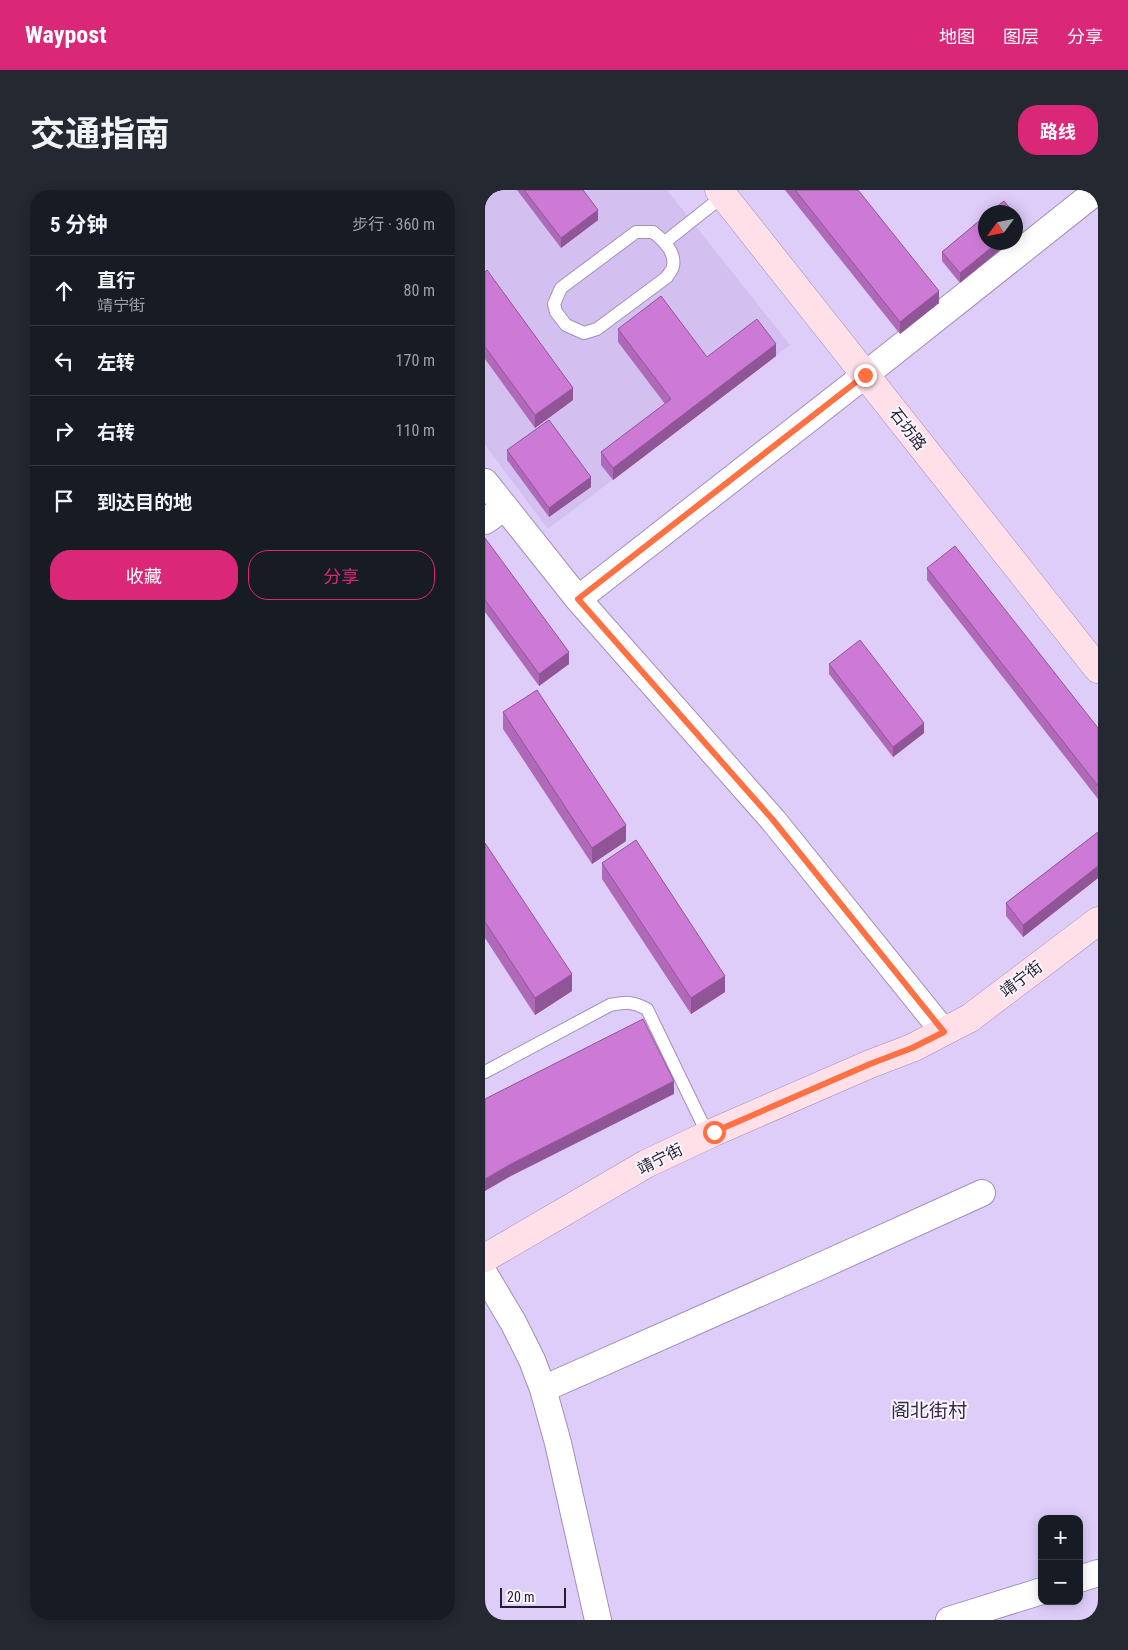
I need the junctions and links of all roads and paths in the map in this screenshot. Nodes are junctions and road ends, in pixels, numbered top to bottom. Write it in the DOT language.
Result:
graph roads {
  1 [pos="1098,190"];
  2 [pos="721,193"];
  3 [pos="665,242"];
  4 [pos="865,375"];
  5 [pos="485,482"];
  6 [pos="495,514"];
  7 [pos="578,599"];
  8 [pos="1098,669"];
  9 [pos="1098,921"];
  10 [pos="944,1032"];
  11 [pos="485,1072"];
  12 [pos="708,1135"];
  13 [pos="982,1193"];
  14 [pos="485,1258"];
  15 [pos="485,1275"];
  16 [pos="543,1389"];
  17 [pos="1098,1573"];
  18 [pos="1083,1578"];
  19 [pos="1038,1592"];
  20 [pos="598,1620"];
  21 [pos="949,1620"];
  1 -- 4 [label="street"];
  2 -- 3 [label="lane"];
  2 -- 4 [label="main road, 石坊路"];
  3 -- 3 [label="lane"];
  4 -- 7 [label="street"];
  4 -- 8 [label="main road, 石坊路"];
  5 -- 6 [label="street"];
  6 -- 7 [label="street"];
  7 -- 10 [label="street"];
  9 -- 10 [label="main road, 靖宁街"];
  10 -- 12 [label="main road, 靖宁街"];
  11 -- 12 [label="lane"];
  12 -- 14 [label="main road, 靖宁街"];
  13 -- 16 [label="street"];
  15 -- 16 [label="street"];
  16 -- 20 [label="street"];
  17 -- 18 [label="street"];
  19 -- 21 [label="street"];
}
